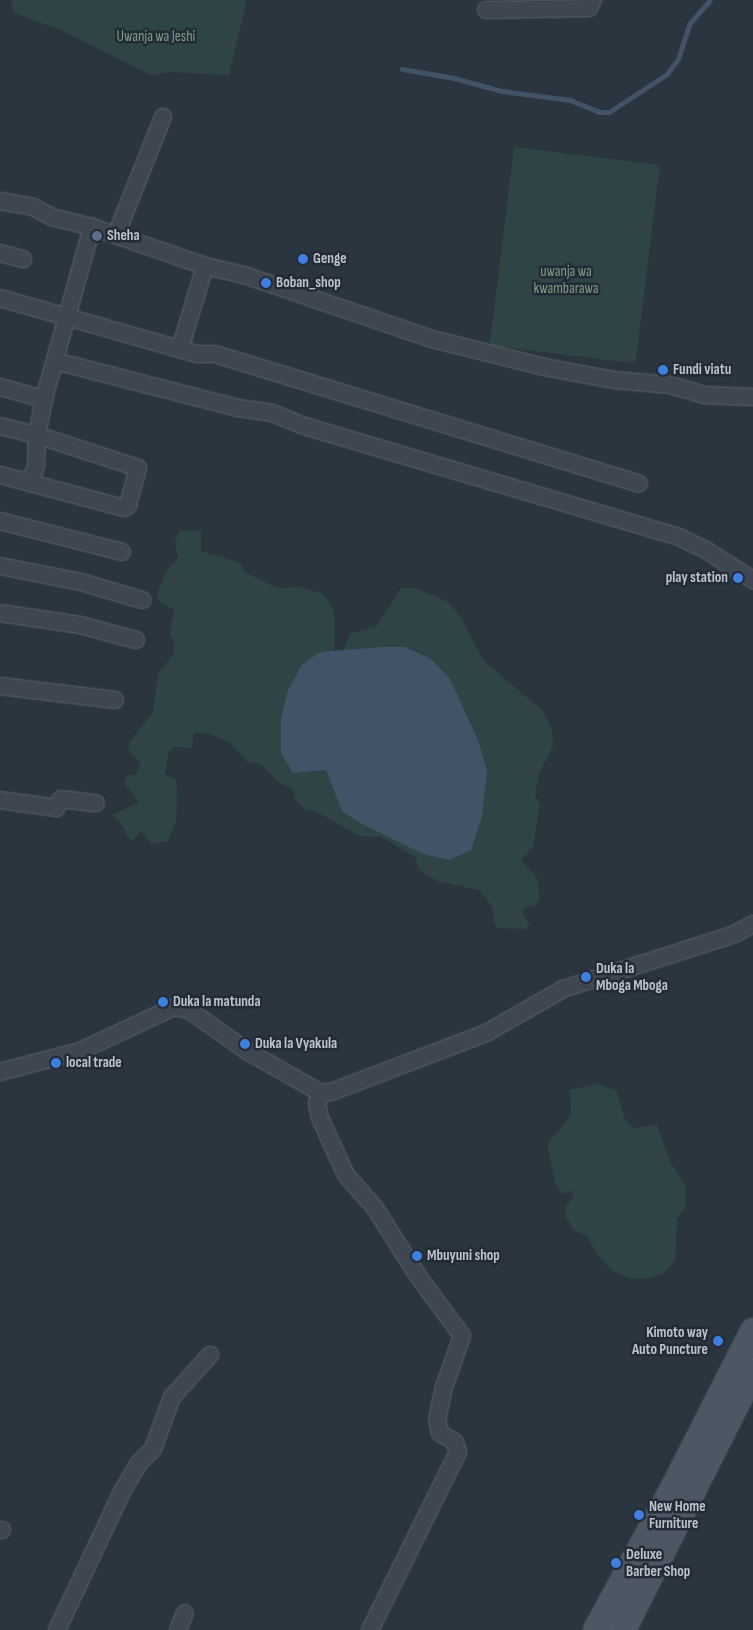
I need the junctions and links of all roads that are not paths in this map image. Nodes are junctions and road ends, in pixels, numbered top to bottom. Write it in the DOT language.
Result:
graph roads {
  1 [pos="594,0"];
  2 [pos="486,10"];
  3 [pos="163,117"];
  4 [pos="0,201"];
  5 [pos="92,227"];
  6 [pos="116,236"];
  7 [pos="0,253"];
  8 [pos="23,259"];
  9 [pos="205,266"];
  10 [pos="0,298"];
  11 [pos="67,318"];
  12 [pos="180,349"];
  13 [pos="55,361"];
  14 [pos="0,387"];
  15 [pos="753,396"];
  16 [pos="44,399"];
  17 [pos="0,426"];
  18 [pos="37,435"];
  19 [pos="0,475"];
  20 [pos="30,483"];
  21 [pos="639,484"];
  22 [pos="0,521"];
  23 [pos="122,552"];
  24 [pos="0,566"];
  25 [pos="753,580"];
  26 [pos="142,600"];
  27 [pos="0,613"];
  28 [pos="136,640"];
  29 [pos="0,686"];
  30 [pos="115,700"];
  31 [pos="0,800"];
  32 [pos="96,804"];
  33 [pos="753,924"];
  34 [pos="0,1072"];
  35 [pos="322,1093"];
  36 [pos="753,1330"];
  37 [pos="210,1355"];
  38 [pos="753,1372"];
  39 [pos="186,1613"];
  40 [pos="57,1630"];
  41 [pos="178,1630"];
  42 [pos="370,1630"];
  43 [pos="596,1630"];
  44 [pos="623,1630"];
  1 -- 2 [label="street"];
  3 -- 6 [label="street"];
  4 -- 5 [label="street"];
  5 -- 6 [label="street"];
  5 -- 11 [label="street"];
  6 -- 9 [label="street"];
  7 -- 8 [label="street"];
  9 -- 12 [label="street"];
  9 -- 15 [label="street"];
  10 -- 11 [label="street"];
  11 -- 12 [label="street"];
  11 -- 13 [label="street"];
  12 -- 21 [label="street"];
  13 -- 16 [label="street"];
  13 -- 25 [label="street"];
  14 -- 16 [label="street"];
  16 -- 18 [label="street"];
  17 -- 18 [label="street"];
  18 -- 20 [label="street"];
  18 -- 20 [label="street"];
  19 -- 20 [label="street"];
  22 -- 23 [label="street"];
  24 -- 26 [label="street"];
  27 -- 28 [label="street"];
  29 -- 30 [label="street"];
  31 -- 32 [label="street"];
  33 -- 35 [label="street"];
  34 -- 35 [label="street"];
  35 -- 42 [label="street"];
  36 -- 43 [label="main road"];
  37 -- 40 [label="street"];
  38 -- 44 [label="main road"];
  39 -- 41 [label="street"];
}
